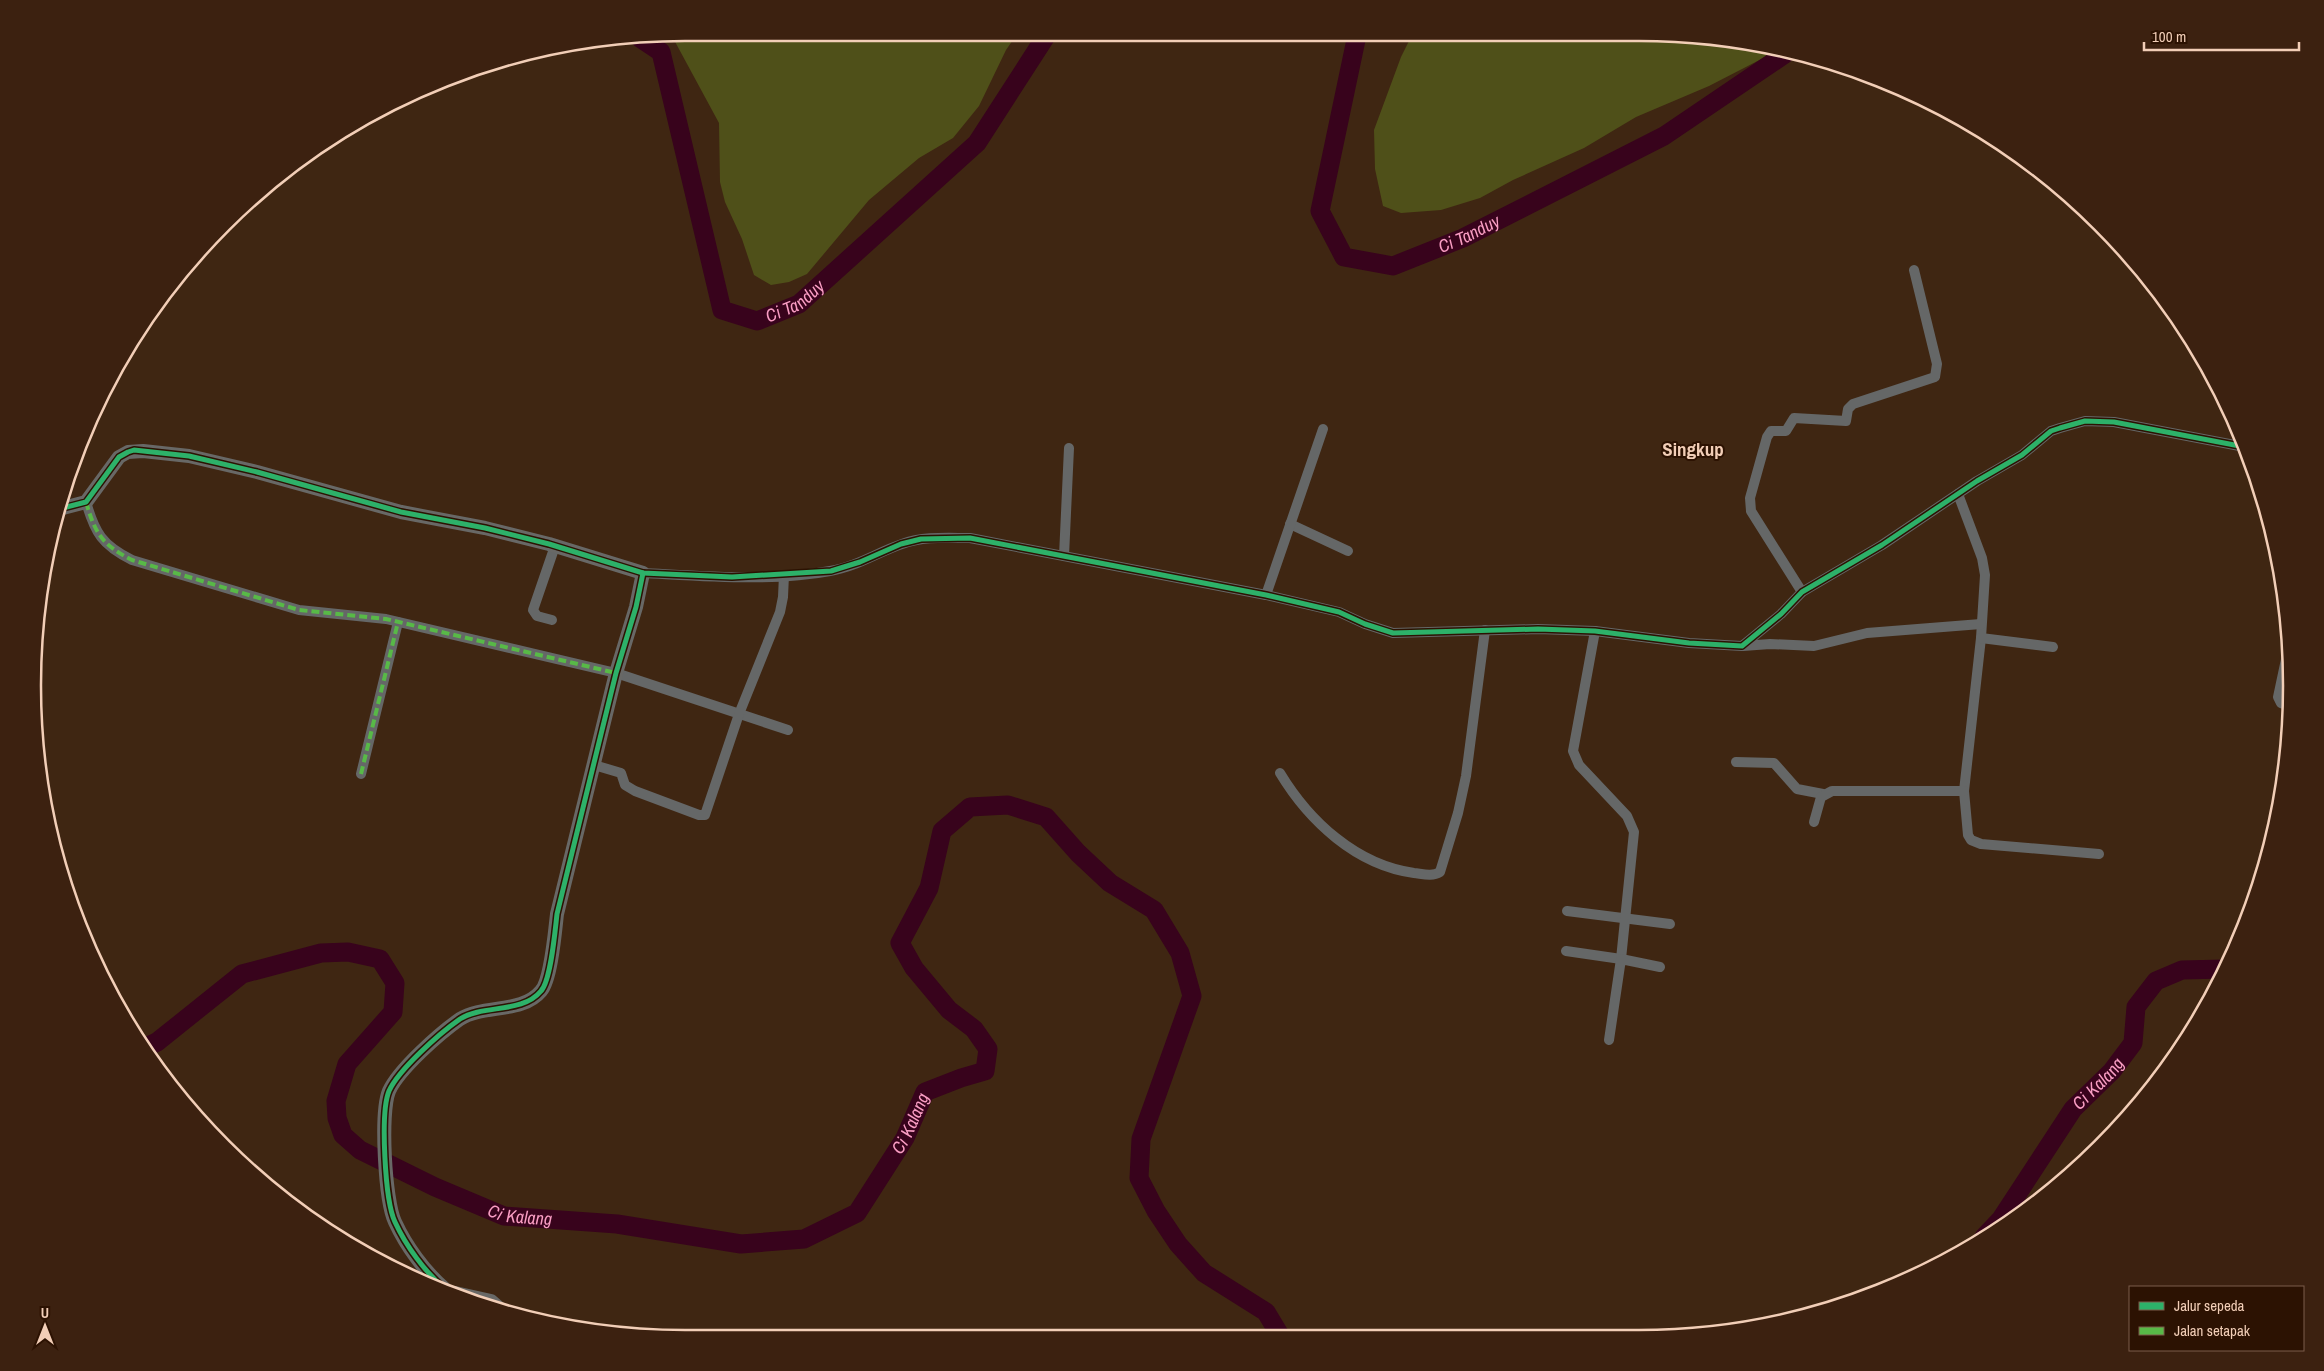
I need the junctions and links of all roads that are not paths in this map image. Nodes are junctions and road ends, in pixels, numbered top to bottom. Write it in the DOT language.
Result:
graph roads {
  1 [pos="1914,270"];
  2 [pos="1323,429"];
  3 [pos="2236,445"];
  4 [pos="1069,448"];
  5 [pos="1958,494"];
  6 [pos="86,502"];
  7 [pos="66,507"];
  8 [pos="1290,524"];
  9 [pos="555,546"];
  10 [pos="1348,551"];
  11 [pos="1064,556"];
  12 [pos="643,573"];
  13 [pos="784,575"];
  14 [pos="1802,592"];
  15 [pos="1266,595"];
  16 [pos="552,620"];
  17 [pos="398,622"];
  18 [pos="1981,624"];
  19 [pos="1485,630"];
  20 [pos="1595,631"];
  21 [pos="1981,638"];
  22 [pos="1742,646"];
  23 [pos="2053,647"];
  24 [pos="616,673"];
  25 [pos="2283,675"];
  26 [pos="2282,703"];
  27 [pos="739,714"];
  28 [pos="788,730"];
  29 [pos="1736,762"];
  30 [pos="594,765"];
  31 [pos="1280,773"];
  32 [pos="361,774"];
  33 [pos="1964,791"];
  34 [pos="1824,794"];
  35 [pos="1814,822"];
  36 [pos="2099,854"];
  37 [pos="1567,911"];
  38 [pos="1625,918"];
  39 [pos="1670,924"];
  40 [pos="1566,951"];
  41 [pos="1621,959"];
  42 [pos="1660,967"];
  43 [pos="1609,1040"];
  44 [pos="436,1280"];
  1 -- 14 [label="street"];
  2 -- 8 [label="street"];
  3 -- 5 [label="street"];
  4 -- 11 [label="street"];
  5 -- 14 [label="street"];
  5 -- 18 [label="street"];
  6 -- 7 [label="street"];
  6 -- 9 [label="street"];
  6 -- 17 [label="street"];
  8 -- 10 [label="street"];
  8 -- 15 [label="street"];
  9 -- 12 [label="street"];
  9 -- 16 [label="street"];
  11 -- 13 [label="street"];
  11 -- 15 [label="street"];
  12 -- 13 [label="street"];
  12 -- 24 [label="street"];
  13 -- 27 [label="street"];
  14 -- 22 [label="street"];
  15 -- 19 [label="street"];
  17 -- 24 [label="street"];
  17 -- 32 [label="street"];
  18 -- 21 [label="street"];
  18 -- 22 [label="street"];
  19 -- 20 [label="street"];
  19 -- 31 [label="street"];
  20 -- 22 [label="street"];
  20 -- 38 [label="street"];
  21 -- 23 [label="street"];
  21 -- 33 [label="street"];
  24 -- 27 [label="street"];
  24 -- 30 [label="street"];
  25 -- 26 [label="street"];
  27 -- 28 [label="street"];
  27 -- 30 [label="street"];
  29 -- 34 [label="street"];
  30 -- 44 [label="street"];
  33 -- 34 [label="street"];
  33 -- 36 [label="street"];
  34 -- 35 [label="street"];
  37 -- 38 [label="street"];
  38 -- 39 [label="street"];
  38 -- 41 [label="street"];
  40 -- 41 [label="street"];
  41 -- 42 [label="street"];
  41 -- 43 [label="street"];
}
